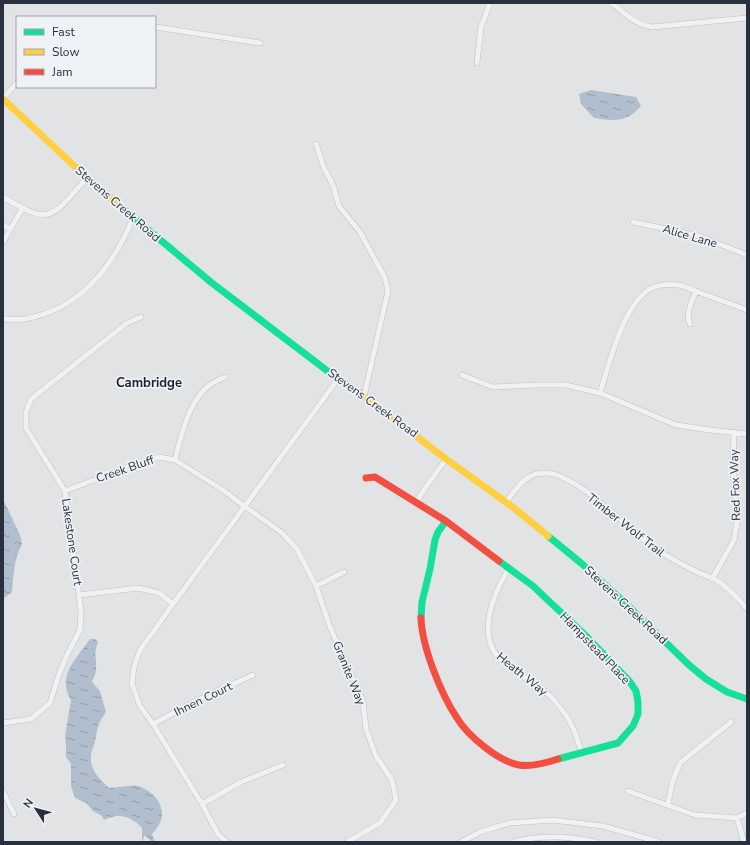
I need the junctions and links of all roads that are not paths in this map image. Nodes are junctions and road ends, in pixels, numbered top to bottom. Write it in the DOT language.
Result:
graph roads {
  1 [pos="490,3"];
  2 [pos="612,3"];
  3 [pos="747,18"];
  4 [pos="156,27"];
  5 [pos="260,43"];
  6 [pos="477,63"];
  7 [pos="16,84"];
  8 [pos="3,98"];
  9 [pos="316,144"];
  10 [pos="87,178"];
  11 [pos="3,197"];
  12 [pos="22,208"];
  13 [pos="133,218"];
  14 [pos="633,222"];
  15 [pos="3,225"];
  16 [pos="10,229"];
  17 [pos="3,242"];
  18 [pos="747,255"];
  19 [pos="696,291"];
  20 [pos="747,310"];
  21 [pos="141,317"];
  22 [pos="3,319"];
  23 [pos="690,324"];
  24 [pos="462,375"];
  25 [pos="225,377"];
  26 [pos="338,379"];
  27 [pos="600,393"];
  28 [pos="364,396"];
  29 [pos="734,433"];
  30 [pos="747,434"];
  31 [pos="446,459"];
  32 [pos="175,460"];
  33 [pos="366,478"];
  34 [pos="65,491"];
  35 [pos="416,502"];
  36 [pos="506,502"];
  37 [pos="244,506"];
  38 [pos="446,520"];
  39 [pos="509,568"];
  40 [pos="344,572"];
  41 [pos="712,578"];
  42 [pos="316,586"];
  43 [pos="79,595"];
  44 [pos="173,604"];
  45 [pos="747,609"];
  46 [pos="253,676"];
  47 [pos="747,699"];
  48 [pos="731,722"];
  49 [pos="3,723"];
  50 [pos="153,724"];
  51 [pos="582,753"];
  52 [pos="283,765"];
  53 [pos="3,791"];
  54 [pos="628,791"];
  55 [pos="202,804"];
  56 [pos="668,804"];
  57 [pos="14,814"];
  58 [pos="746,815"];
  59 [pos="737,818"];
  60 [pos="227,842"];
  61 [pos="347,842"];
  62 [pos="461,842"];
  63 [pos="513,842"];
  64 [pos="596,842"];
  65 [pos="659,842"];
  66 [pos="744,842"];
  1 -- 6 [label="street"];
  2 -- 3 [label="street"];
  4 -- 5 [label="street"];
  7 -- 8 [label="street"];
  8 -- 10 [label="street, Stevens Creek Road"];
  9 -- 28 [label="street"];
  10 -- 12 [label="street"];
  10 -- 13 [label="street, Stevens Creek Road"];
  11 -- 12 [label="street"];
  12 -- 16 [label="street"];
  13 -- 22 [label="street"];
  13 -- 26 [label="street, Stevens Creek Road"];
  14 -- 18 [label="street, Alice Lane"];
  15 -- 16 [label="street"];
  16 -- 17 [label="street"];
  19 -- 20 [label="street"];
  19 -- 23 [label="street"];
  19 -- 27 [label="street"];
  21 -- 34 [label="street, Lakestone Court"];
  24 -- 27 [label="street"];
  25 -- 32 [label="street"];
  26 -- 28 [label="street, Stevens Creek Road"];
  26 -- 37 [label="street"];
  27 -- 29 [label="street"];
  28 -- 31 [label="street, Stevens Creek Road"];
  29 -- 30 [label="street"];
  29 -- 41 [label="street, Red Fox Way"];
  31 -- 35 [label="street"];
  31 -- 36 [label="street, Stevens Creek Road"];
  32 -- 34 [label="street, Creek Bluff"];
  32 -- 37 [label="street, Creek Bluff"];
  33 -- 35 [label="street, Hampstead Place"];
  34 -- 43 [label="street, Lakestone Court"];
  35 -- 38 [label="street, Hampstead Place"];
  36 -- 41 [label="street, Timber Wolf Trail"];
  36 -- 47 [label="street, Stevens Creek Road"];
  37 -- 42 [label="street, Granite Way"];
  37 -- 44 [label="street"];
  38 -- 39 [label="street, Hampstead Place"];
  38 -- 51 [label="street, Hampstead Place"];
  39 -- 51 [label="street, Heath Way"];
  39 -- 51 [label="street, Hampstead Place"];
  40 -- 42 [label="street"];
  41 -- 45 [label="street, Timber Wolf Trail"];
  42 -- 61 [label="street, Granite Way"];
  43 -- 44 [label="street"];
  43 -- 49 [label="street, Lakestone Court"];
  44 -- 50 [label="street"];
  46 -- 50 [label="street, Ihnen Court"];
  48 -- 56 [label="street"];
  50 -- 55 [label="street"];
  52 -- 55 [label="street"];
  53 -- 57 [label="street"];
  54 -- 56 [label="street"];
  55 -- 60 [label="street"];
  56 -- 59 [label="street"];
  58 -- 59 [label="street"];
  59 -- 66 [label="street"];
  62 -- 65 [label="street"];
  63 -- 64 [label="street"];
}
